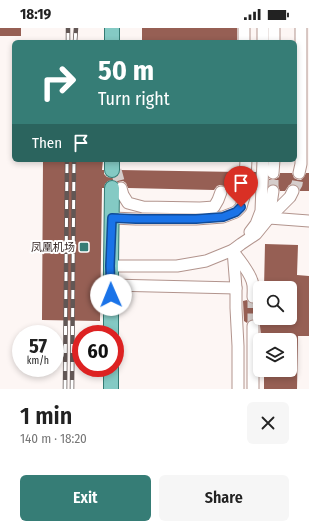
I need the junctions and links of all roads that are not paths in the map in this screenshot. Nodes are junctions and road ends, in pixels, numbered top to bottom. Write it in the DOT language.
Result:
graph roads {
  1 [pos="112,28"];
  2 [pos="244,28"];
  3 [pos="263,28"];
  4 [pos="274,28"];
  5 [pos="301,28"];
  6 [pos="112,40"];
  7 [pos="244,40"];
  8 [pos="263,40"];
  9 [pos="274,40"];
  10 [pos="246,162"];
  11 [pos="263,162"];
  12 [pos="274,162"];
  13 [pos="300,168"];
  14 [pos="273,172"];
  15 [pos="116,188"];
  16 [pos="273,190"];
  17 [pos="293,191"];
  18 [pos="221,192"];
  19 [pos="112,218"];
  20 [pos="269,218"];
  21 [pos="309,221"];
  22 [pos="237,247"];
  23 [pos="110,266"];
  24 [pos="111,285"];
  25 [pos="253,287"];
  26 [pos="236,288"];
  27 [pos="111,325"];
  28 [pos="253,326"];
  29 [pos="111,377"];
  30 [pos="111,389"];
  31 [pos="238,389"];
  32 [pos="253,389"];
  1 -- 6 [label="main road"];
  2 -- 7 [label="street"];
  3 -- 8 [label="street"];
  4 -- 9 [label="street"];
  5 -- 13 [label="street"];
  10 -- 19 [label="street"];
  11 -- 22 [label="street"];
  12 -- 14 [label="street"];
  15 -- 18 [label="street"];
  15 -- 19 [label="main road"];
  16 -- 20 [label="street"];
  17 -- 20 [label="street"];
  19 -- 23 [label="main road"];
  20 -- 21 [label="street"];
  20 -- 22 [label="street"];
  22 -- 23 [label="street"];
  22 -- 25 [label="street"];
  22 -- 26 [label="street"];
  23 -- 24 [label="main road"];
  24 -- 26 [label="street"];
  24 -- 27 [label="main road"];
  26 -- 31 [label="street"];
  28 -- 32 [label="street"];
  29 -- 30 [label="main road"];
}
